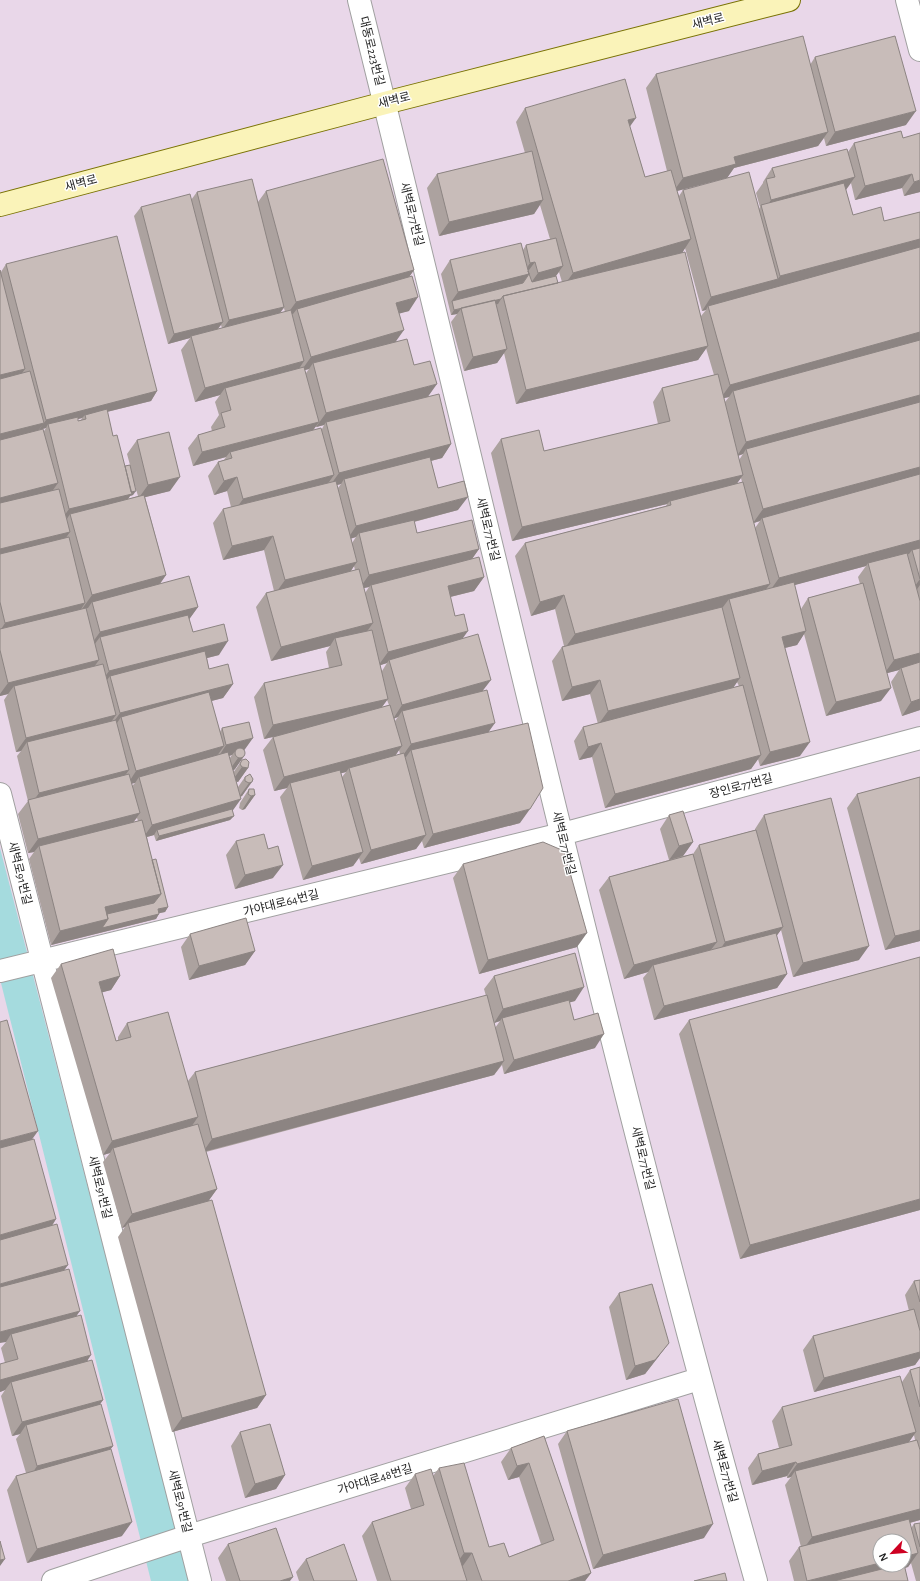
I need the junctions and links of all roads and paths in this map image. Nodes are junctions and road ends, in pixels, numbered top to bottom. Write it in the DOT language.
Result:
graph roads {
  1 [pos="359,0"];
  2 [pos="789,0"];
  3 [pos="907,0"];
  4 [pos="920,50"];
  5 [pos="385,103"];
  6 [pos="0,205"];
  7 [pos="920,738"];
  8 [pos="0,794"];
  9 [pos="562,834"];
  10 [pos="39,962"];
  11 [pos="0,971"];
  12 [pos="699,1379"];
  13 [pos="188,1537"];
  14 [pos="53,1581"];
  15 [pos="200,1581"];
  16 [pos="756,1581"];
  1 -- 5 [label="street, 대동로223번길"];
  2 -- 5 [label="main road, 새벽로"];
  3 -- 4 [label="street"];
  5 -- 6 [label="main road, 새벽로"];
  5 -- 9 [label="street, 새벽로77번길"];
  7 -- 9 [label="street, 장인로77번길"];
  8 -- 10 [label="street, 새벽로91번길"];
  9 -- 10 [label="street, 가야대로64번길"];
  9 -- 12 [label="street, 새벽로77번길"];
  10 -- 11 [label="street, 가야대로64번길"];
  10 -- 13 [label="street, 새벽로91번길"];
  12 -- 13 [label="street, 가야대로48번길"];
  12 -- 16 [label="street, 새벽로77번길"];
  13 -- 14 [label="street, 가야대로48번길"];
  13 -- 15 [label="street, 새벽로91번길"];
}
